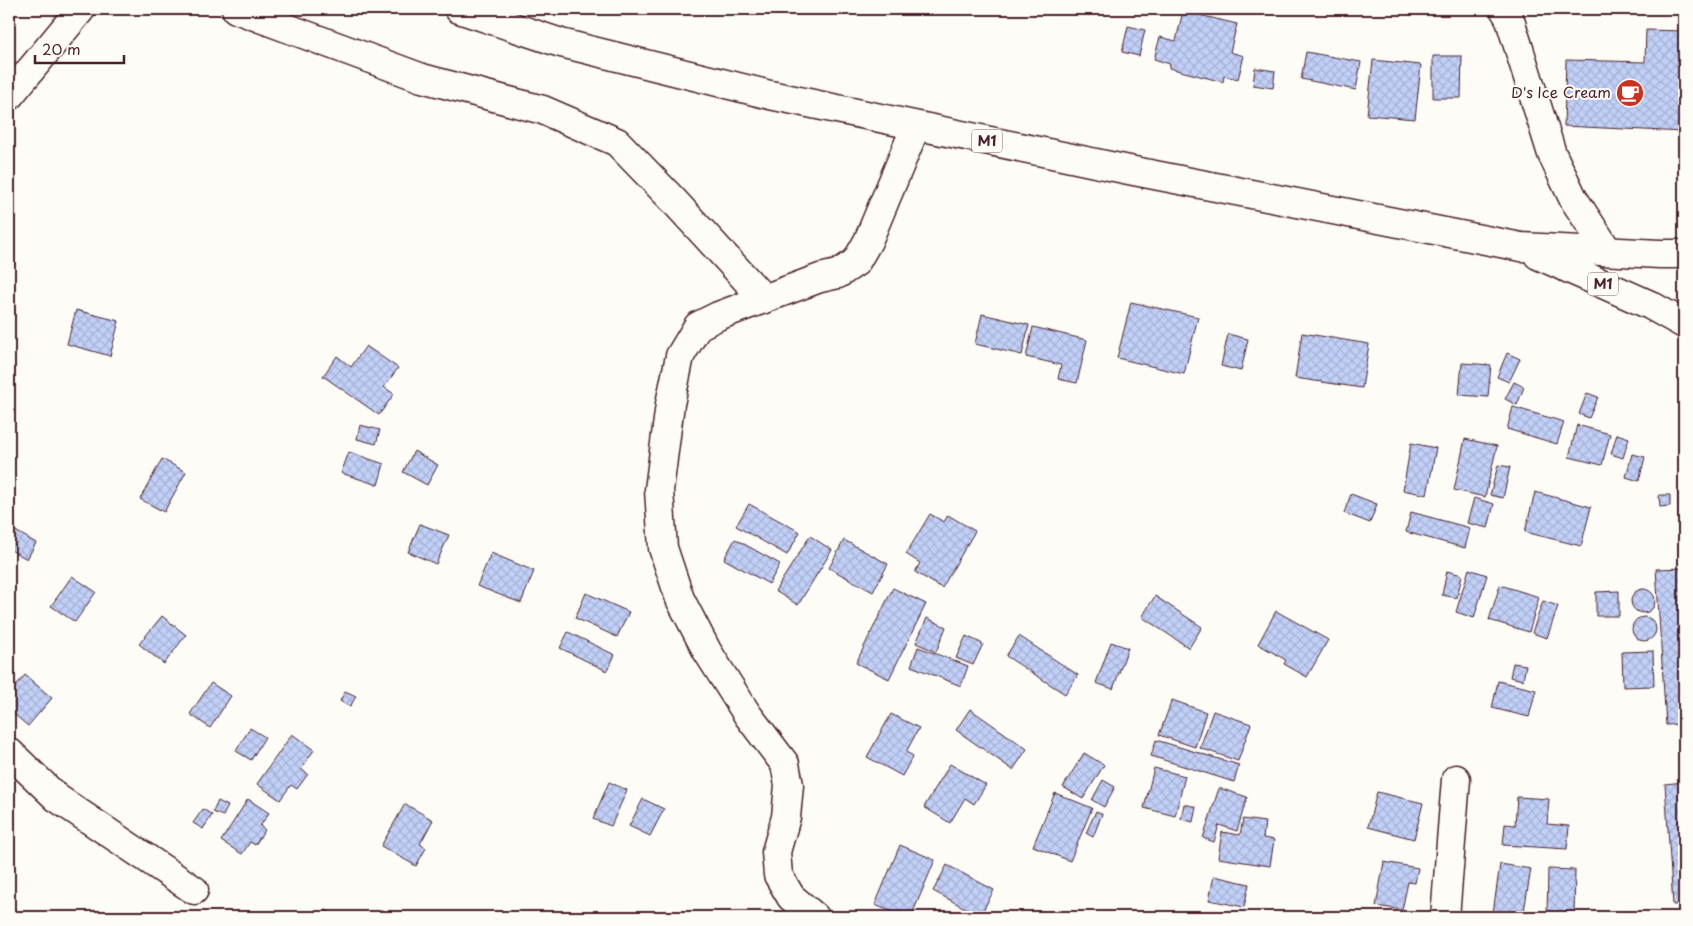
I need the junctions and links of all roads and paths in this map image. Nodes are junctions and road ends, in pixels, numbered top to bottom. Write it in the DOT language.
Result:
graph roads {
  1 [pos="82,9"];
  2 [pos="236,9"];
  3 [pos="459,9"];
  4 [pos="1504,9"];
  5 [pos="9,96"];
  6 [pos="916,126"];
  7 [pos="1521,247"];
  8 [pos="1607,250"];
  9 [pos="1684,254"];
  10 [pos="764,299"];
  11 [pos="1684,324"];
  12 [pos="9,752"];
  13 [pos="1456,779"];
  14 [pos="194,890"];
  15 [pos="815,917"];
  16 [pos="1444,917"];
  1 -- 5 [label="main road"];
  2 -- 10 [label="main road"];
  3 -- 6 [label="main road, M1"];
  4 -- 8 [label="main road"];
  6 -- 7 [label="main road, M1"];
  6 -- 10 [label="main road"];
  7 -- 8 [label="main road, M1"];
  7 -- 11 [label="main road, M1"];
  8 -- 9 [label="main road, M1"];
  10 -- 15 [label="main road"];
  12 -- 14 [label="main road"];
  13 -- 16 [label="main road"];
}
